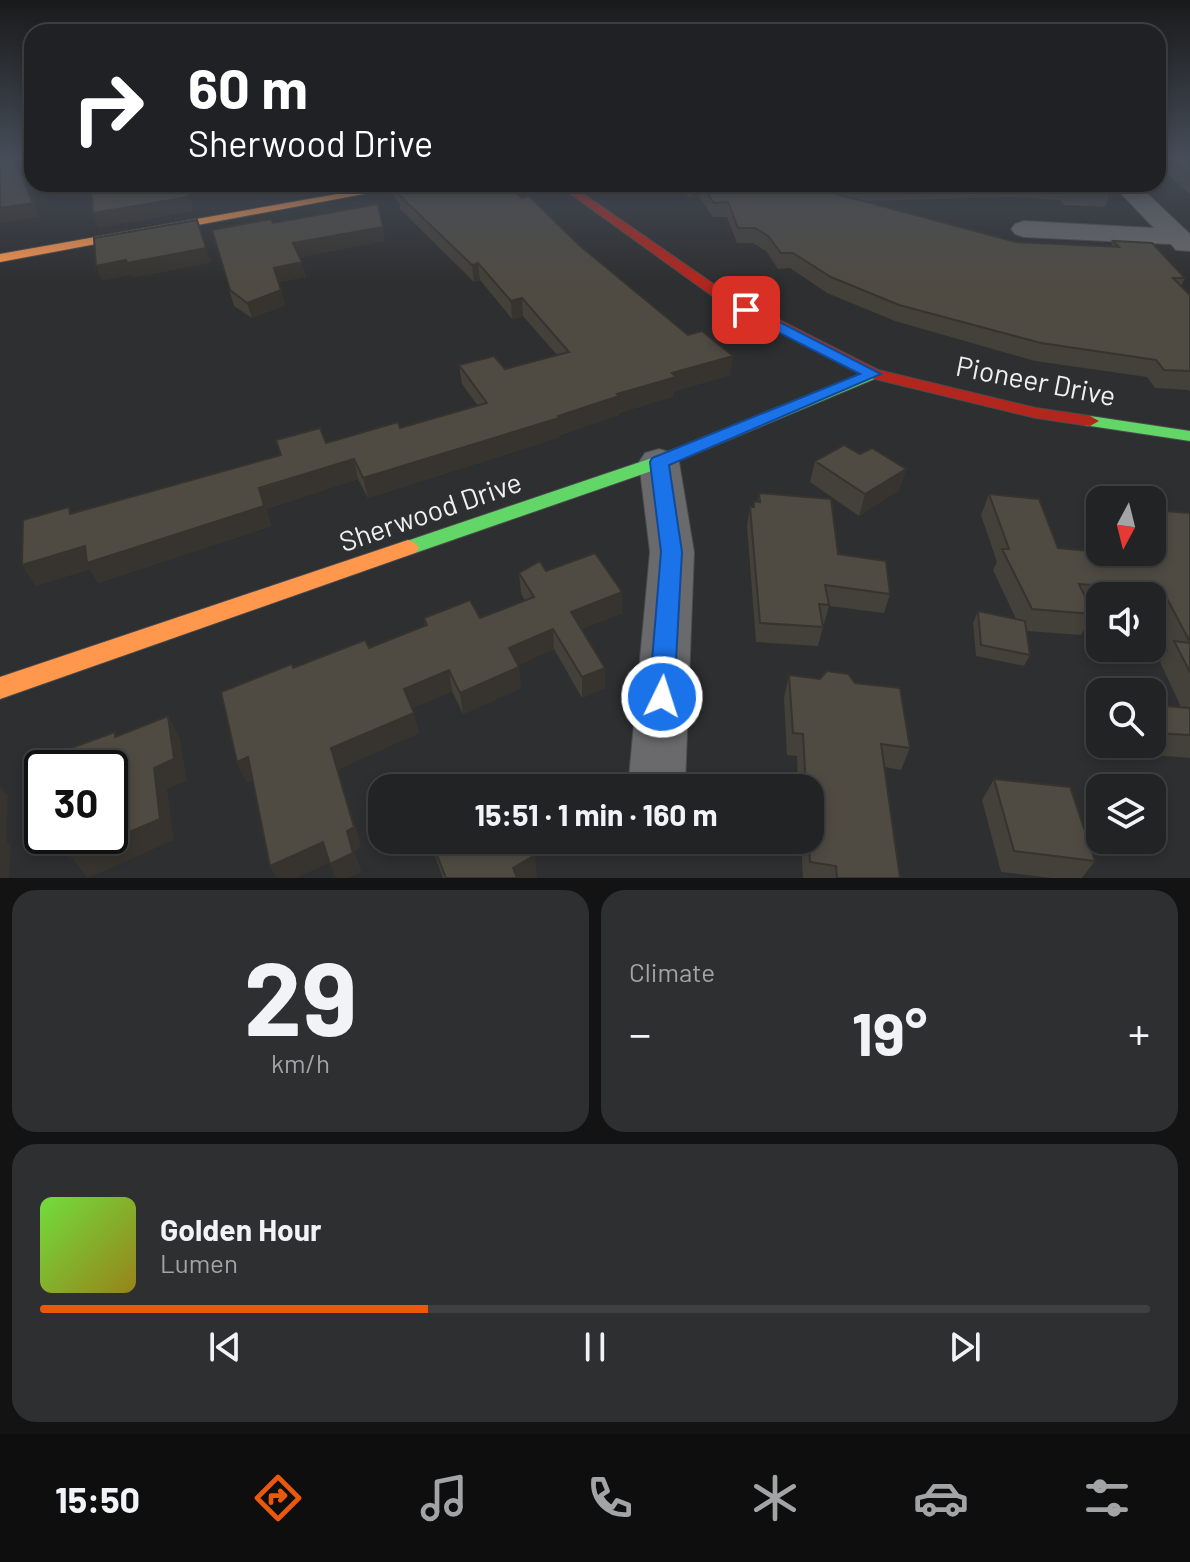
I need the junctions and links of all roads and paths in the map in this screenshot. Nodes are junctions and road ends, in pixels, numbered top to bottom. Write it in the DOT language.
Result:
graph roads {
  1 [pos="323,200"];
  2 [pos="585,200"];
  3 [pos="1140,200"];
  4 [pos="1024,229"];
  5 [pos="1184,243"];
  6 [pos="0,258"];
  7 [pos="873,374"];
  8 [pos="1190,436"];
  9 [pos="659,462"];
  10 [pos="0,688"];
  11 [pos="657,774"];
  1 -- 6 [label="street"];
  2 -- 7 [label="street, Pioneer Drive"];
  3 -- 5 [label="street"];
  4 -- 5 [label="street"];
  7 -- 8 [label="street, Pioneer Drive"];
  7 -- 9 [label="street, Sherwood Drive"];
  9 -- 10 [label="street, Sherwood Drive"];
  9 -- 11 [label="street"];
}
